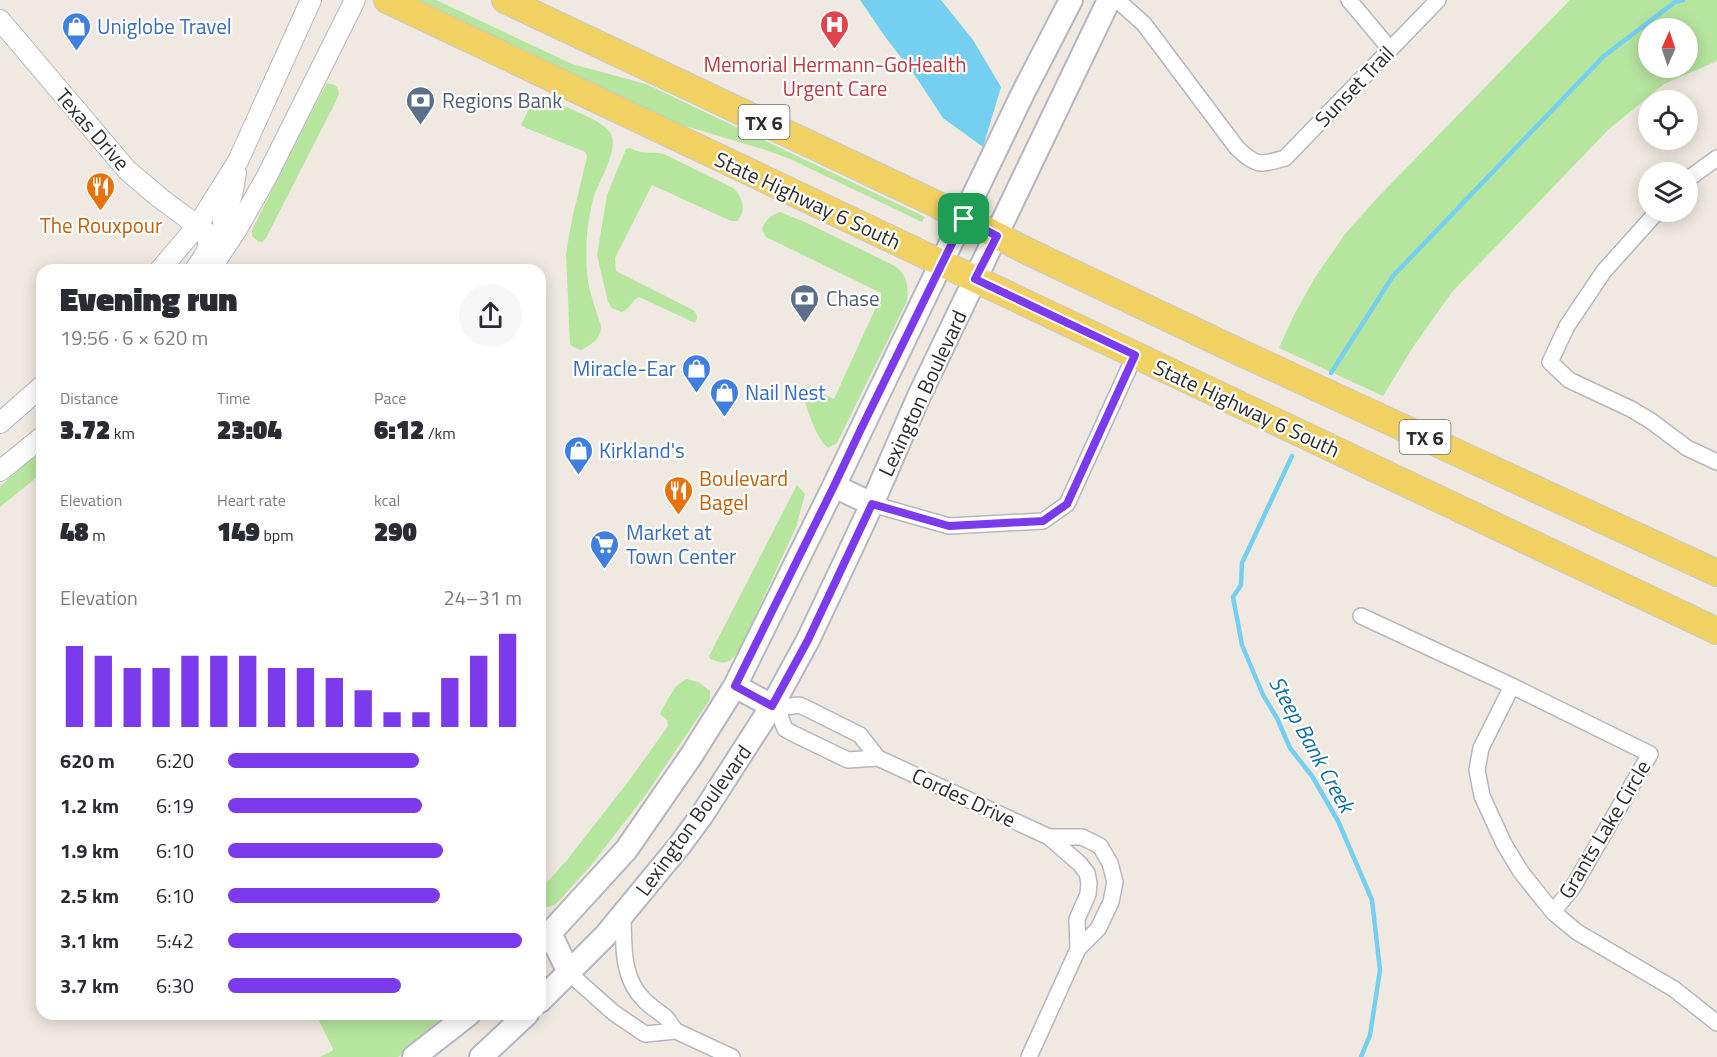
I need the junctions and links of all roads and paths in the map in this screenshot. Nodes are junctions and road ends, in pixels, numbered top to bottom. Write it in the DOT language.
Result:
graph roads {
  1 [pos="311,0"];
  2 [pos="355,0"];
  3 [pos="387,0"];
  4 [pos="505,0"];
  5 [pos="1071,0"];
  6 [pos="1109,0"];
  7 [pos="1116,0"];
  8 [pos="1349,0"];
  9 [pos="1437,0"];
  10 [pos="0,20"];
  11 [pos="1390,49"];
  12 [pos="1717,158"];
  13 [pos="238,161"];
  14 [pos="1698,172"];
  15 [pos="964,219"];
  16 [pos="1648,222"];
  17 [pos="198,225"];
  18 [pos="997,236"];
  19 [pos="230,240"];
  20 [pos="165,264"];
  21 [pos="199,264"];
  22 [pos="214,264"];
  23 [pos="941,264"];
  24 [pos="975,279"];
  25 [pos="1135,355"];
  26 [pos="36,391"];
  27 [pos="0,423"];
  28 [pos="36,441"];
  29 [pos="1717,462"];
  30 [pos="0,471"];
  31 [pos="834,486"];
  32 [pos="872,504"];
  33 [pos="1717,573"];
  34 [pos="1361,616"];
  35 [pos="1717,631"];
  36 [pos="735,686"];
  37 [pos="1512,686"];
  38 [pos="774,707"];
  39 [pos="878,758"];
  40 [pos="1049,837"];
  41 [pos="1553,912"];
  42 [pos="623,916"];
  43 [pos="546,937"];
  44 [pos="546,939"];
  45 [pos="1078,949"];
  46 [pos="569,973"];
  47 [pos="546,995"];
  48 [pos="461,1020"];
  49 [pos="521,1020"];
  50 [pos="1717,1023"];
  51 [pos="676,1031"];
  52 [pos="414,1057"];
  53 [pos="481,1057"];
  54 [pos="732,1057"];
  55 [pos="1029,1057"];
  1 -- 13 [label="street"];
  2 -- 19 [label="street"];
  3 -- 23 [label="main road, State Highway 6 South / TX 6"];
  4 -- 15 [label="main road, TX 6"];
  5 -- 15 [label="main road, Lexington Boulevard"];
  6 -- 18 [label="main road, Lexington Boulevard"];
  7 -- 11 [label="street, Sunset Trail"];
  8 -- 11 [label="street"];
  9 -- 11 [label="street, Sunset Trail"];
  10 -- 17 [label="street, Texas Drive"];
  12 -- 14 [label="street"];
  13 -- 17 [label="street"];
  13 -- 19 [label="street"];
  15 -- 18 [label="main road, TX 6"];
  15 -- 23 [label="main road, Lexington Boulevard"];
  16 -- 29 [label="street"];
  17 -- 20 [label="street"];
  17 -- 21 [label="street"];
  18 -- 24 [label="main road, Lexington Boulevard"];
  18 -- 33 [label="main road, TX 6"];
  19 -- 22 [label="street"];
  23 -- 24 [label="main road, State Highway 6 South / TX 6"];
  23 -- 31 [label="main road, Lexington Boulevard"];
  24 -- 25 [label="main road, State Highway 6 South / TX 6"];
  24 -- 32 [label="main road, Lexington Boulevard"];
  25 -- 32 [label="street"];
  25 -- 35 [label="main road, State Highway 6 South / TX 6"];
  26 -- 27 [label="street"];
  28 -- 30 [label="street"];
  31 -- 32 [label="main road"];
  31 -- 36 [label="main road, Lexington Boulevard"];
  32 -- 38 [label="main road, Lexington Boulevard"];
  34 -- 37 [label="street, Grants Lake Circle"];
  36 -- 38 [label="main road"];
  36 -- 43 [label="main road, Lexington Boulevard"];
  37 -- 41 [label="street, Grants Lake Circle"];
  37 -- 41 [label="street, Grants Lake Circle"];
  38 -- 39 [label="street, Cordes Drive"];
  38 -- 39 [label="street, Cordes Drive"];
  38 -- 42 [label="main road, Lexington Boulevard"];
  39 -- 40 [label="street, Cordes Drive"];
  40 -- 45 [label="street, Cordes Drive"];
  40 -- 45 [label="street, Cordes Drive"];
  41 -- 50 [label="street, Grants Lake Circle"];
  42 -- 46 [label="main road, Lexington Boulevard"];
  42 -- 51 [label="street"];
  44 -- 46 [label="main road"];
  45 -- 55 [label="street, Cordes Drive"];
  46 -- 47 [label="main road, Lexington Boulevard"];
  46 -- 51 [label="street"];
  48 -- 52 [label="main road"];
  49 -- 53 [label="main road"];
  51 -- 54 [label="street"];
}
